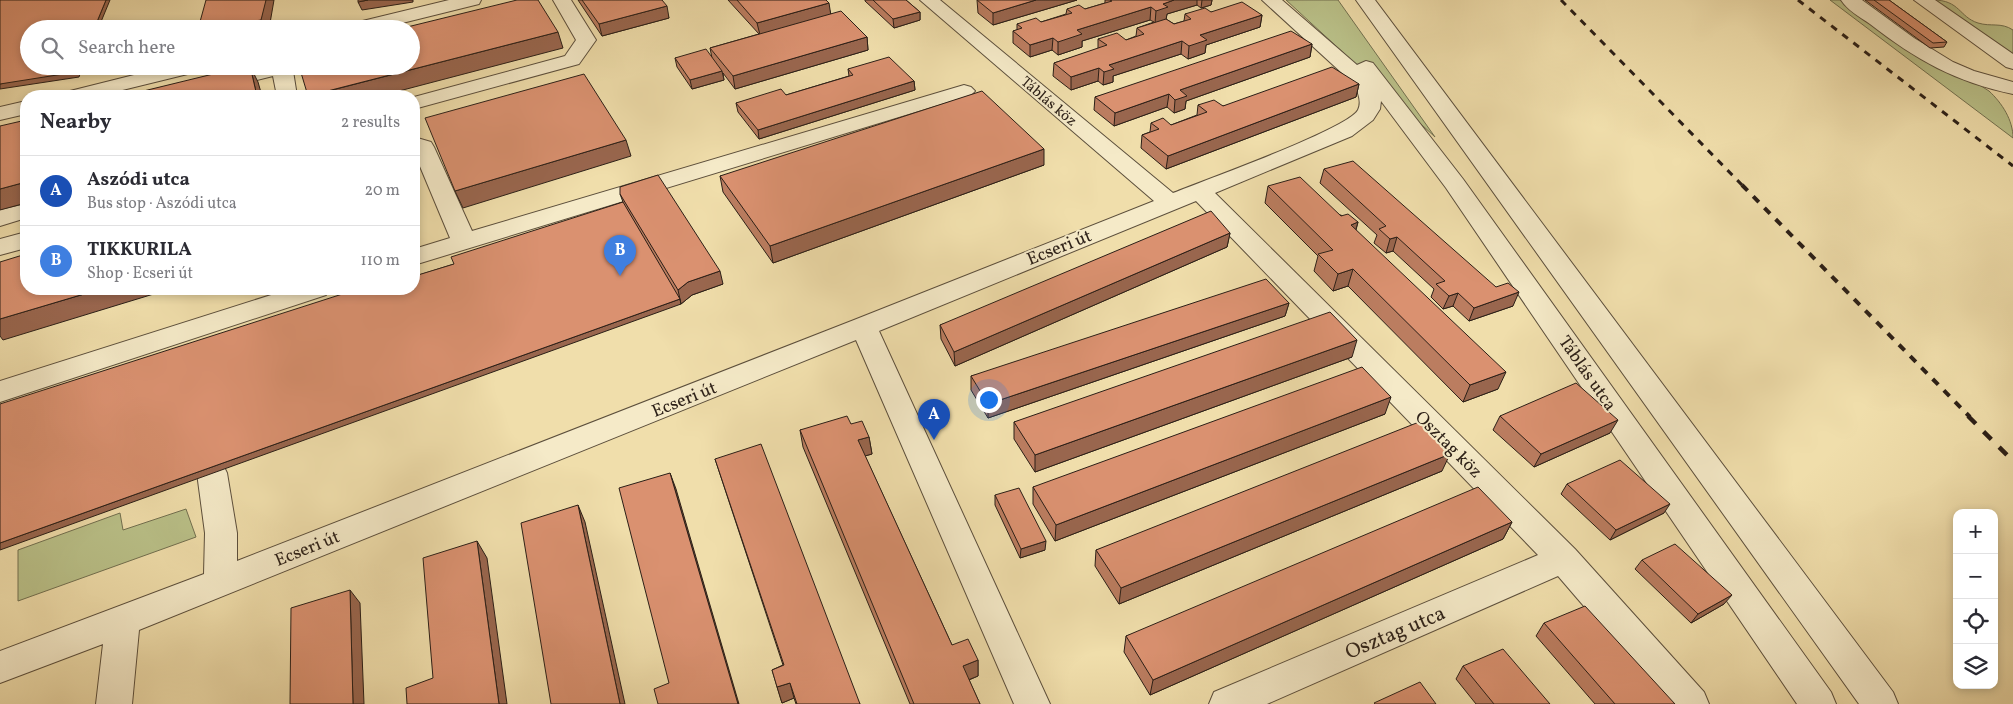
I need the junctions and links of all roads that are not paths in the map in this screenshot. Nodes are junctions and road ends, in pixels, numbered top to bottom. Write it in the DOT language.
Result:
graph roads {
  1 [pos="472,0"];
  2 [pos="562,0"];
  3 [pos="929,0"];
  4 [pos="1271,0"];
  5 [pos="1365,0"];
  6 [pos="1850,0"];
  7 [pos="1872,0"];
  8 [pos="1923,0"];
  9 [pos="390,20"];
  10 [pos="1343,63"];
  11 [pos="2013,63"];
  12 [pos="160,75"];
  13 [pos="252,75"];
  14 [pos="285,75"];
  15 [pos="2006,87"];
  16 [pos="98,90"];
  17 [pos="193,90"];
  18 [pos="286,90"];
  19 [pos="964,90"];
  20 [pos="420,102"];
  21 [pos="20,109"];
  22 [pos="2013,110"];
  23 [pos="0,114"];
  24 [pos="420,146"];
  25 [pos="1198,191"];
  26 [pos="1170,202"];
  27 [pos="20,213"];
  28 [pos="0,218"];
  29 [pos="464,241"];
  30 [pos="20,242"];
  31 [pos="0,247"];
  32 [pos="420,255"];
  33 [pos="299,295"];
  34 [pos="864,327"];
  35 [pos="0,392"];
  36 [pos="212,473"];
  37 [pos="1563,559"];
  38 [pos="220,583"];
  39 [pos="123,621"];
  40 [pos="0,667"];
  41 [pos="114,704"];
  42 [pos="1032,704"];
  43 [pos="1227,704"];
  44 [pos="1692,704"];
  45 [pos="1818,704"];
  46 [pos="1880,704"];
  1 -- 9 [label="street"];
  2 -- 20 [label="street"];
  3 -- 26 [label="street, Táblás köz"];
  4 -- 10 [label="street"];
  5 -- 46 [label="street"];
  6 -- 15 [label="street"];
  7 -- 15 [label="street"];
  8 -- 11 [label="street"];
  10 -- 25 [label="street, Ecseri út"];
  10 -- 45 [label="street, Táblás utca"];
  12 -- 16 [label="street"];
  13 -- 17 [label="street"];
  14 -- 18 [label="street"];
  15 -- 22 [label="street"];
  19 -- 29 [label="street"];
  21 -- 23 [label="street"];
  24 -- 29 [label="street"];
  25 -- 26 [label="street, Ecseri út"];
  25 -- 37 [label="street, Osztag köz"];
  26 -- 34 [label="street, Ecseri út"];
  27 -- 28 [label="street"];
  29 -- 32 [label="street"];
  30 -- 31 [label="street"];
  33 -- 35 [label="street"];
  34 -- 38 [label="street, Ecseri út"];
  34 -- 42 [label="street"];
  36 -- 38 [label="street"];
  37 -- 43 [label="street, Osztag utca"];
  37 -- 44 [label="street, Osztag köz"];
  38 -- 39 [label="street, Ecseri út"];
  39 -- 40 [label="street, Ecseri út"];
  39 -- 41 [label="street"];
}
